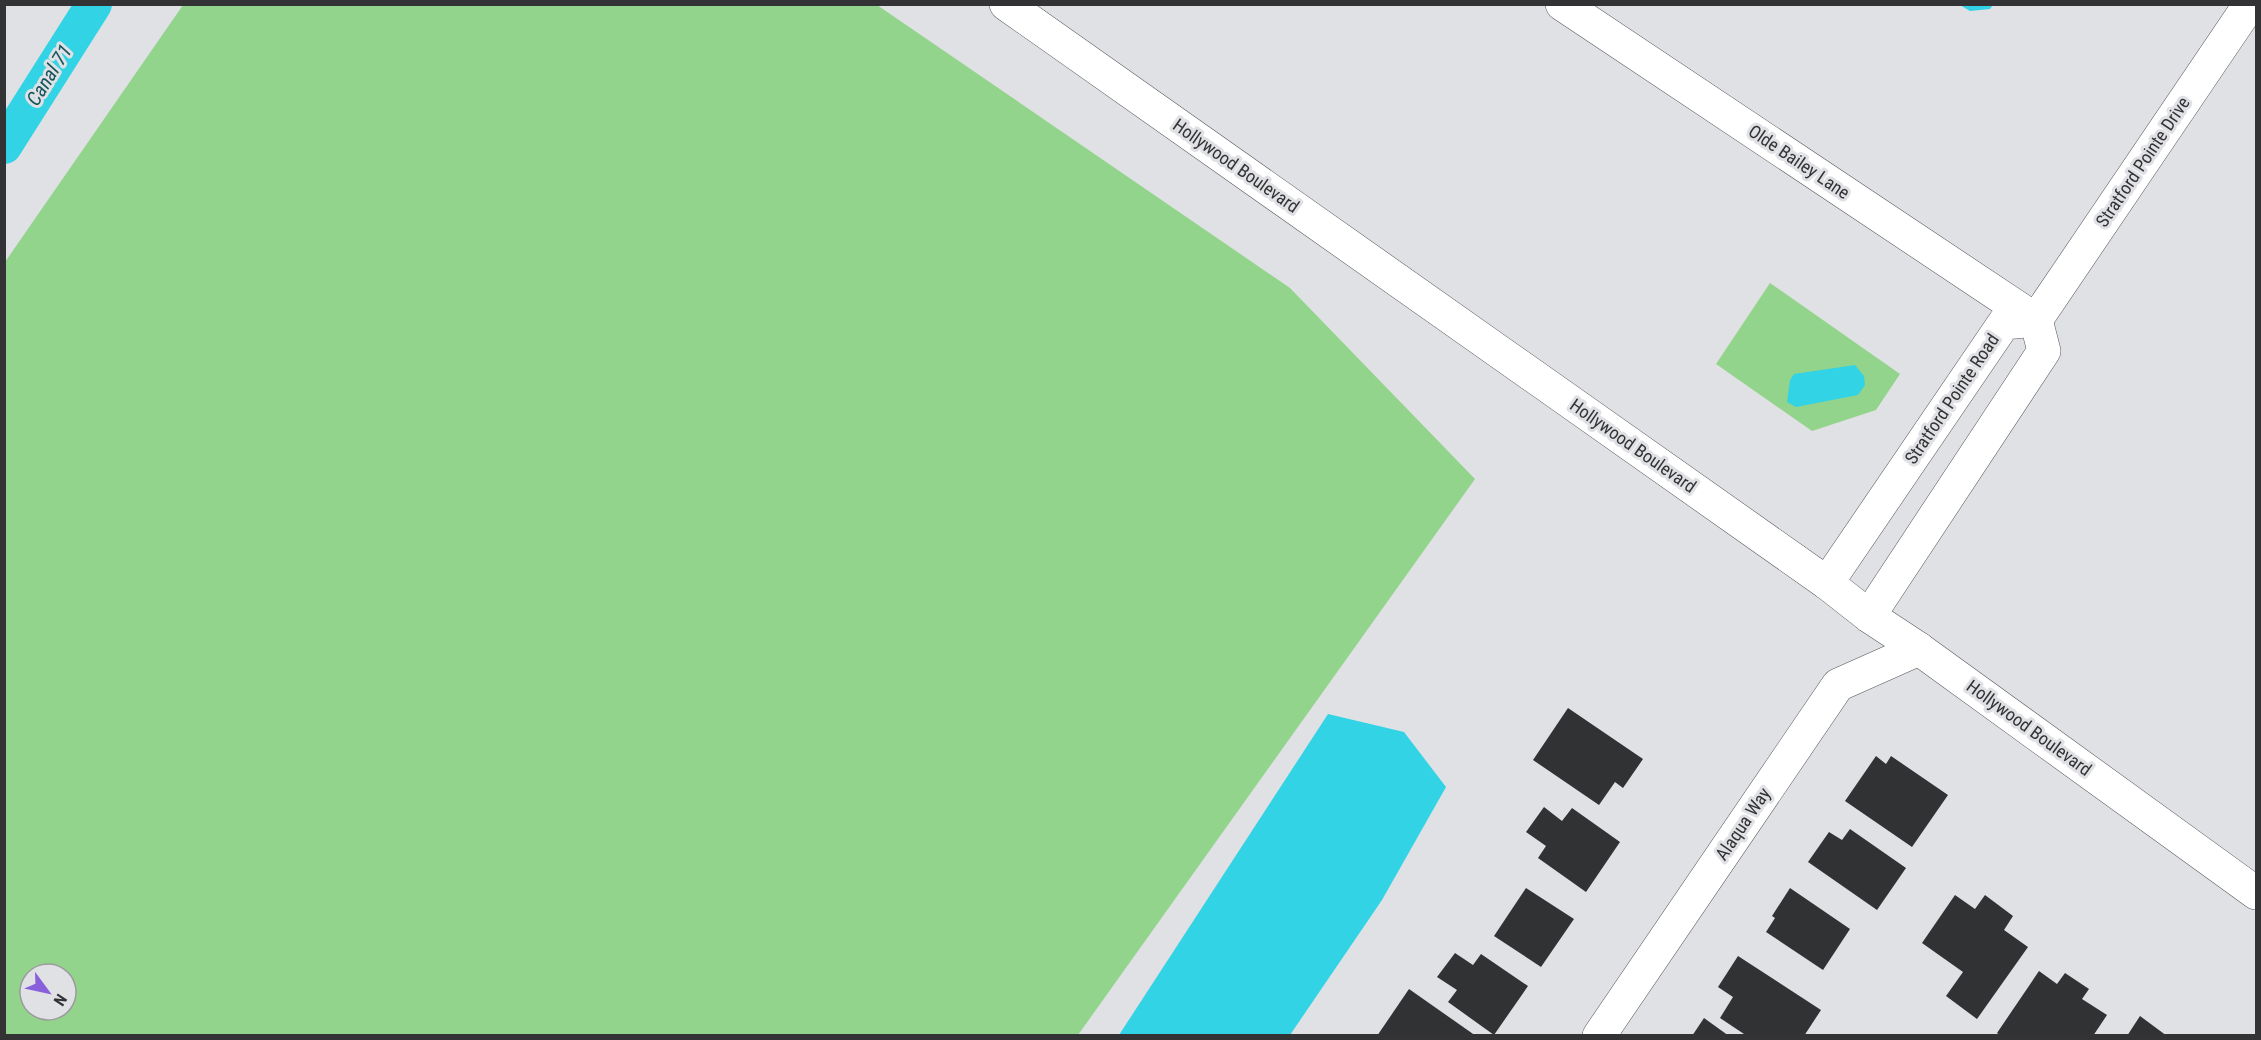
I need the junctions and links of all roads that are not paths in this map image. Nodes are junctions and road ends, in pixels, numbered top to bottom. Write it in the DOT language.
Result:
graph roads {
  1 [pos="1006,4"];
  2 [pos="1562,4"];
  3 [pos="2250,4"];
  4 [pos="2036,320"];
  5 [pos="1827,583"];
  6 [pos="1869,616"];
  7 [pos="1919,649"];
  8 [pos="2256,892"];
  9 [pos="1599,1035"];
  1 -- 5 [label="street, Hollywood Boulevard"];
  2 -- 4 [label="street, Olde Bailey Lane"];
  3 -- 4 [label="street, Stratford Pointe Drive"];
  4 -- 5 [label="street, Stratford Pointe Road"];
  4 -- 6 [label="street"];
  5 -- 6 [label="street, Hollywood Boulevard"];
  6 -- 7 [label="street, Hollywood Boulevard"];
  7 -- 8 [label="street, Hollywood Boulevard"];
  7 -- 9 [label="street, Alaqua Way"];
}
